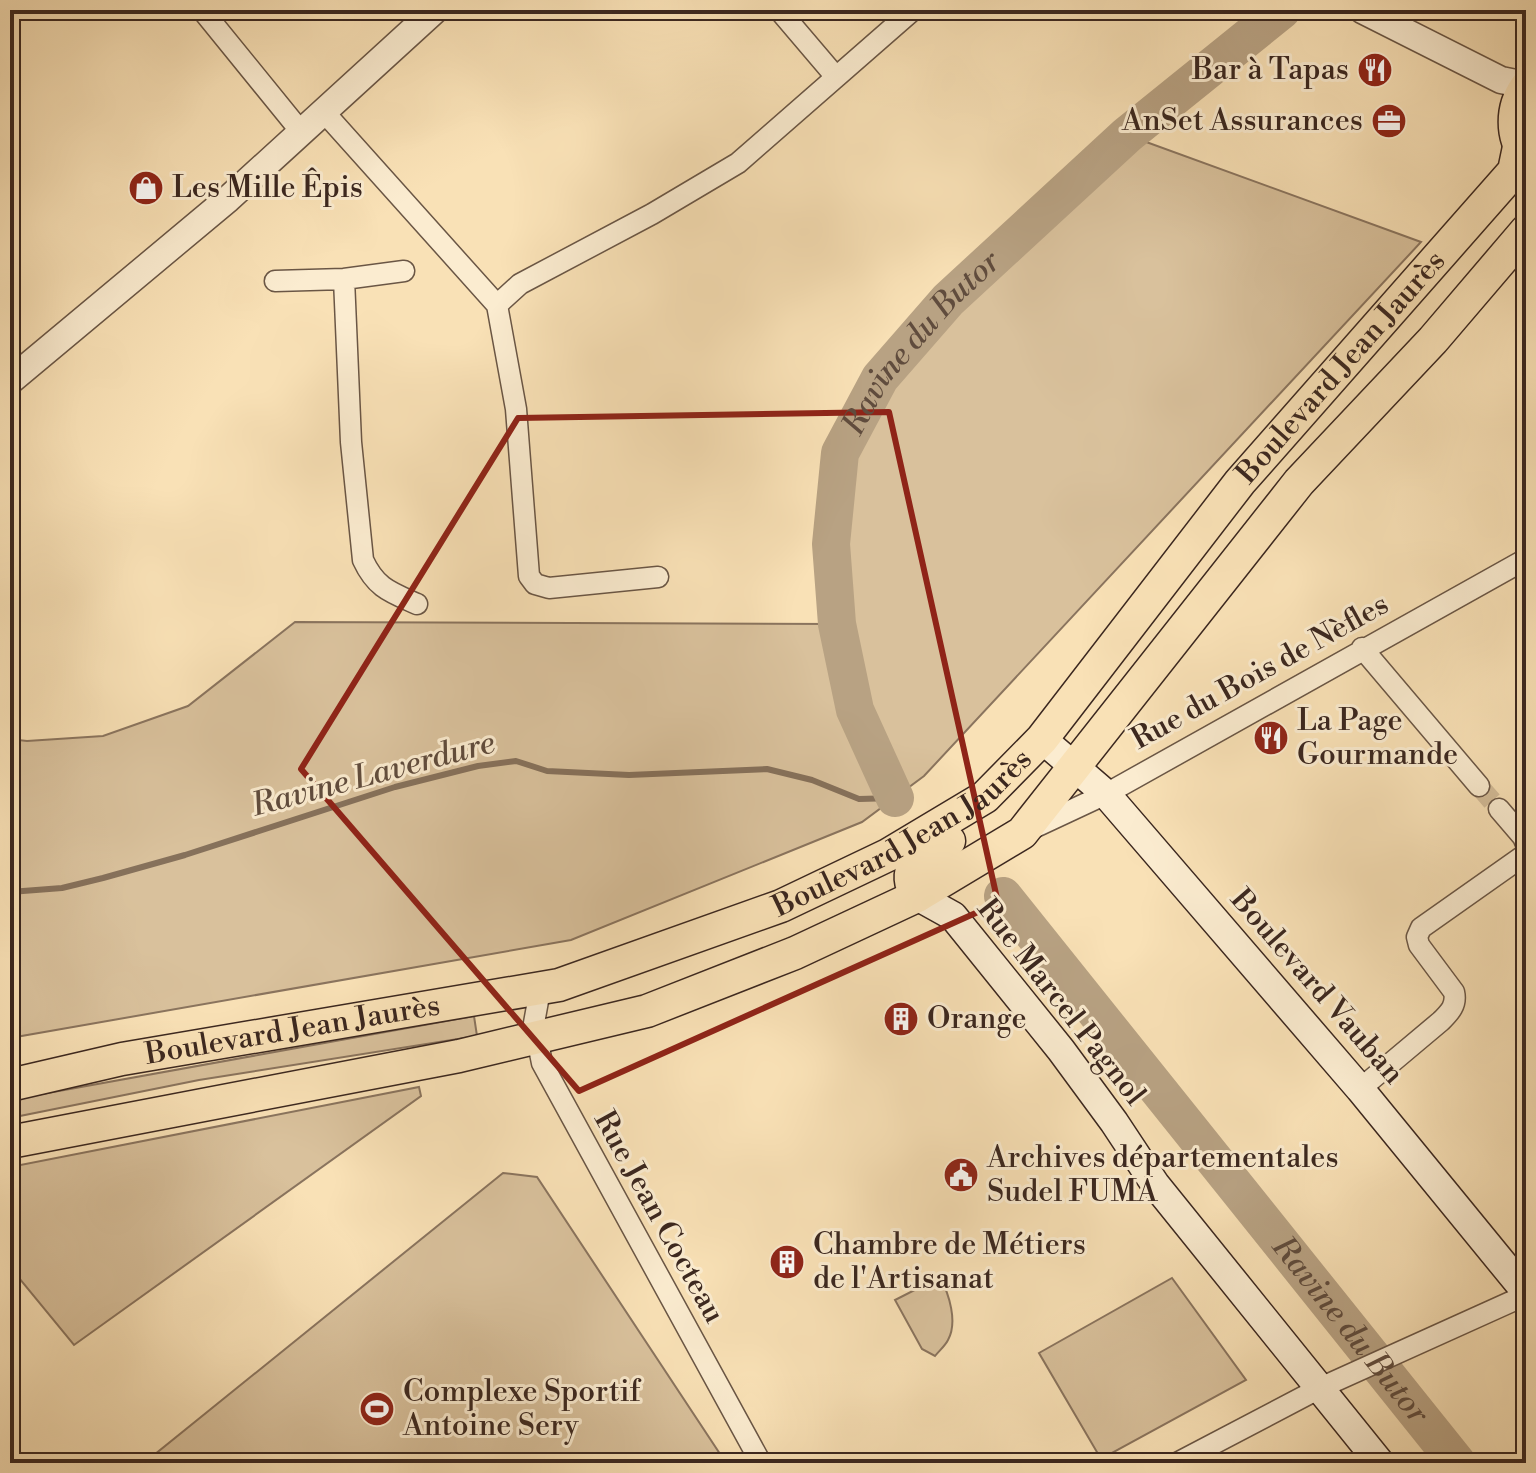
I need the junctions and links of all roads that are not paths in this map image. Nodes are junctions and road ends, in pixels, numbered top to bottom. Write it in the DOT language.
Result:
graph roads {
  1 [pos="15,10"];
  2 [pos="202,10"];
  3 [pos="435,10"];
  4 [pos="779,10"];
  5 [pos="913,10"];
  6 [pos="1362,10"];
  7 [pos="10,14"];
  8 [pos="836,77"];
  9 [pos="1519,90"];
  10 [pos="324,112"];
  11 [pos="302,133"];
  12 [pos="1523,152"];
  13 [pos="1526,231"];
  14 [pos="404,271"];
  15 [pos="344,279"];
  16 [pos="275,281"];
  17 [pos="497,305"];
  18 [pos="10,381"];
  19 [pos="1526,559"];
  20 [pos="658,577"];
  21 [pos="417,604"];
  22 [pos="1362,648"];
  23 [pos="1042,739"];
  24 [pos="1075,767"];
  25 [pos="1479,786"];
  26 [pos="1106,794"];
  27 [pos="985,797"];
  28 [pos="1499,809"];
  29 [pos="1022,833"];
  30 [pos="1526,844"];
  31 [pos="1526,854"];
  32 [pos="917,896"];
  33 [pos="540,990"];
  34 [pos="537,1039"];
  35 [pos="10,1085"];
  36 [pos="1360,1089"];
  37 [pos="10,1142"];
  38 [pos="1526,1293"];
  39 [pos="1328,1384"];
  40 [pos="761,1463"];
  41 [pos="1177,1463"];
  42 [pos="1380,1463"];
  1 -- 7 [label="street"];
  2 -- 11 [label="street"];
  3 -- 10 [label="street"];
  4 -- 8 [label="street"];
  5 -- 8 [label="street"];
  6 -- 9 [label="street"];
  8 -- 17 [label="street"];
  9 -- 12 [label="main road, Boulevard Jean Jaurès"];
  10 -- 11 [label="street"];
  10 -- 17 [label="street"];
  11 -- 18 [label="street"];
  12 -- 23 [label="main road, Boulevard Jean Jaurès"];
  13 -- 24 [label="main road, Boulevard Jean Jaurès"];
  14 -- 15 [label="street"];
  15 -- 16 [label="street"];
  15 -- 21 [label="street"];
  17 -- 20 [label="street"];
  19 -- 22 [label="street, Rue du Bois de Nèfles"];
  22 -- 25 [label="street"];
  22 -- 26 [label="street, Rue du Bois de Nèfles"];
  23 -- 24 [label="main road, Boulevard Vauban"];
  23 -- 27 [label="main road, Boulevard Jean Jaurès"];
  24 -- 26 [label="main road, Boulevard Vauban"];
  24 -- 29 [label="main road, Boulevard Jean Jaurès"];
  26 -- 29 [label="street, Rue du Bois de Nèfles"];
  26 -- 36 [label="main road, Boulevard Vauban"];
  27 -- 32 [label="main road"];
  27 -- 33 [label="main road, Boulevard Jean Jaurès"];
  28 -- 30 [label="street"];
  29 -- 32 [label="main road, Boulevard Jean Jaurès"];
  31 -- 36 [label="street"];
  32 -- 34 [label="main road, Boulevard Jean Jaurès"];
  32 -- 39 [label="main road, Rue Marcel Pagnol"];
  33 -- 34 [label="street, Rue Jean Cocteau"];
  33 -- 35 [label="main road, Boulevard Jean Jaurès"];
  34 -- 37 [label="main road, Boulevard Jean Jaurès"];
  34 -- 40 [label="street, Rue Jean Cocteau"];
  36 -- 38 [label="main road, Boulevard Vauban"];
  38 -- 39 [label="street"];
  39 -- 41 [label="street"];
  39 -- 42 [label="main road, Rue Marcel Pagnol"];
}
